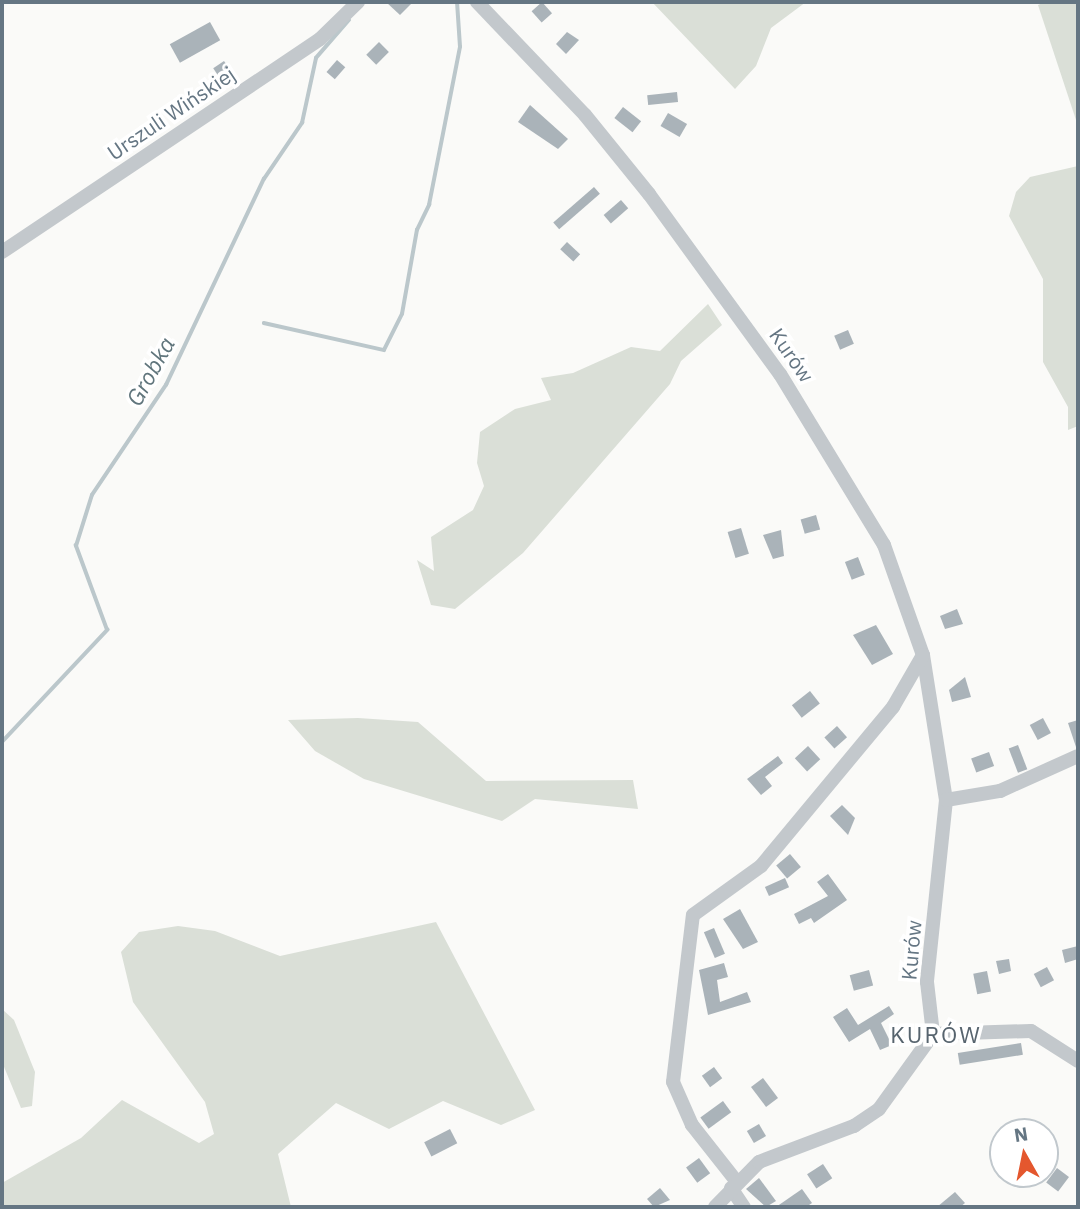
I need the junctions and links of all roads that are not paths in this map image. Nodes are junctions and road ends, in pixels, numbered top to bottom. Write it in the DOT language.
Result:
graph roads {
  1 [pos="358,2"];
  2 [pos="477,2"];
  3 [pos="2,252"];
  4 [pos="923,655"];
  5 [pos="1078,755"];
  6 [pos="946,800"];
  7 [pos="933,1034"];
  8 [pos="1078,1062"];
  9 [pos="734,1185"];
  10 [pos="715,1207"];
  11 [pos="744,1207"];
  1 -- 3 [label="street, Urszuli Wińskiej"];
  2 -- 4 [label="street, Kurów"];
  4 -- 6 [label="street, Kurów"];
  4 -- 9 [label="street"];
  5 -- 6 [label="street"];
  6 -- 7 [label="street, Kurów"];
  7 -- 8 [label="street"];
  7 -- 9 [label="street"];
  9 -- 10 [label="street"];
  9 -- 11 [label="street"];
}
